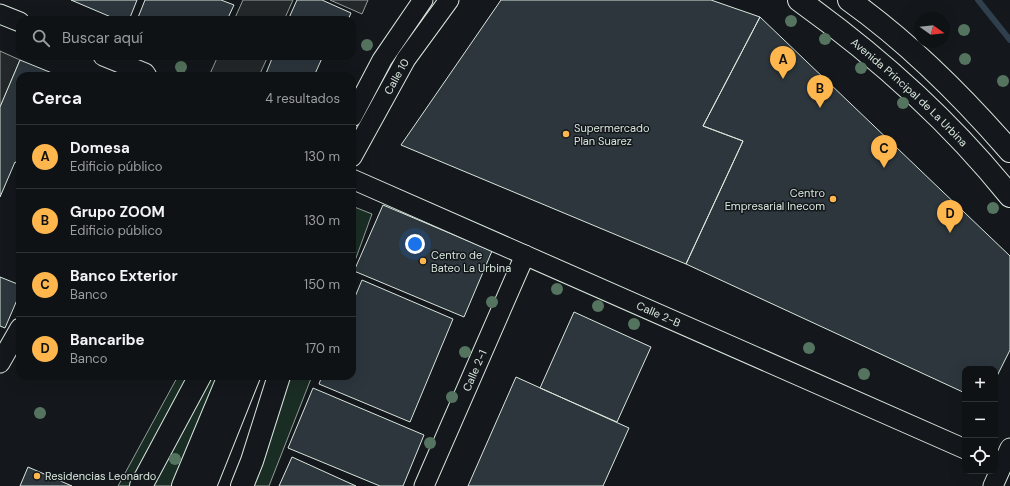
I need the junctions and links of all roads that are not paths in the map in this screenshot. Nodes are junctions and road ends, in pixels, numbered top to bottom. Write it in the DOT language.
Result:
graph roads {
  1 [pos="423,0"];
  2 [pos="449,0"];
  3 [pos="799,0"];
  4 [pos="849,0"];
  5 [pos="0,14"];
  6 [pos="16,20"];
  7 [pos="113,60"];
  8 [pos="143,72"];
  9 [pos="356,109"];
  10 [pos="356,150"];
  11 [pos="1010,151"];
  12 [pos="356,181"];
  13 [pos="1010,196"];
  14 [pos="525,255"];
  15 [pos="16,335"];
  16 [pos="0,363"];
  17 [pos="198,380"];
  18 [pos="227,380"];
  19 [pos="247,380"];
  20 [pos="278,380"];
  21 [pos="1010,448"];
  22 [pos="962,449"];
  23 [pos="998,464"];
  24 [pos="996,474"];
  25 [pos="141,486"];
  26 [pos="183,486"];
  27 [pos="205,486"];
  28 [pos="242,486"];
  29 [pos="424,486"];
  30 [pos="993,486"];
  1 -- 9 [label="street, Calle 10"];
  2 -- 10 [label="street, Calle 10"];
  3 -- 13 [label="main road, Avenida Principal de La Urbina"];
  4 -- 11 [label="main road"];
  5 -- 6 [label="street"];
  7 -- 8 [label="street"];
  12 -- 14 [label="street, Calle 2-B"];
  14 -- 22 [label="street, Calle 2-B"];
  14 -- 29 [label="street, Calle 2-1"];
  15 -- 16 [label="street"];
  17 -- 25 [label="main road"];
  18 -- 26 [label="main road"];
  19 -- 27 [label="main road"];
  20 -- 28 [label="main road"];
  21 -- 23 [label="street"];
  24 -- 30 [label="street"];
}
